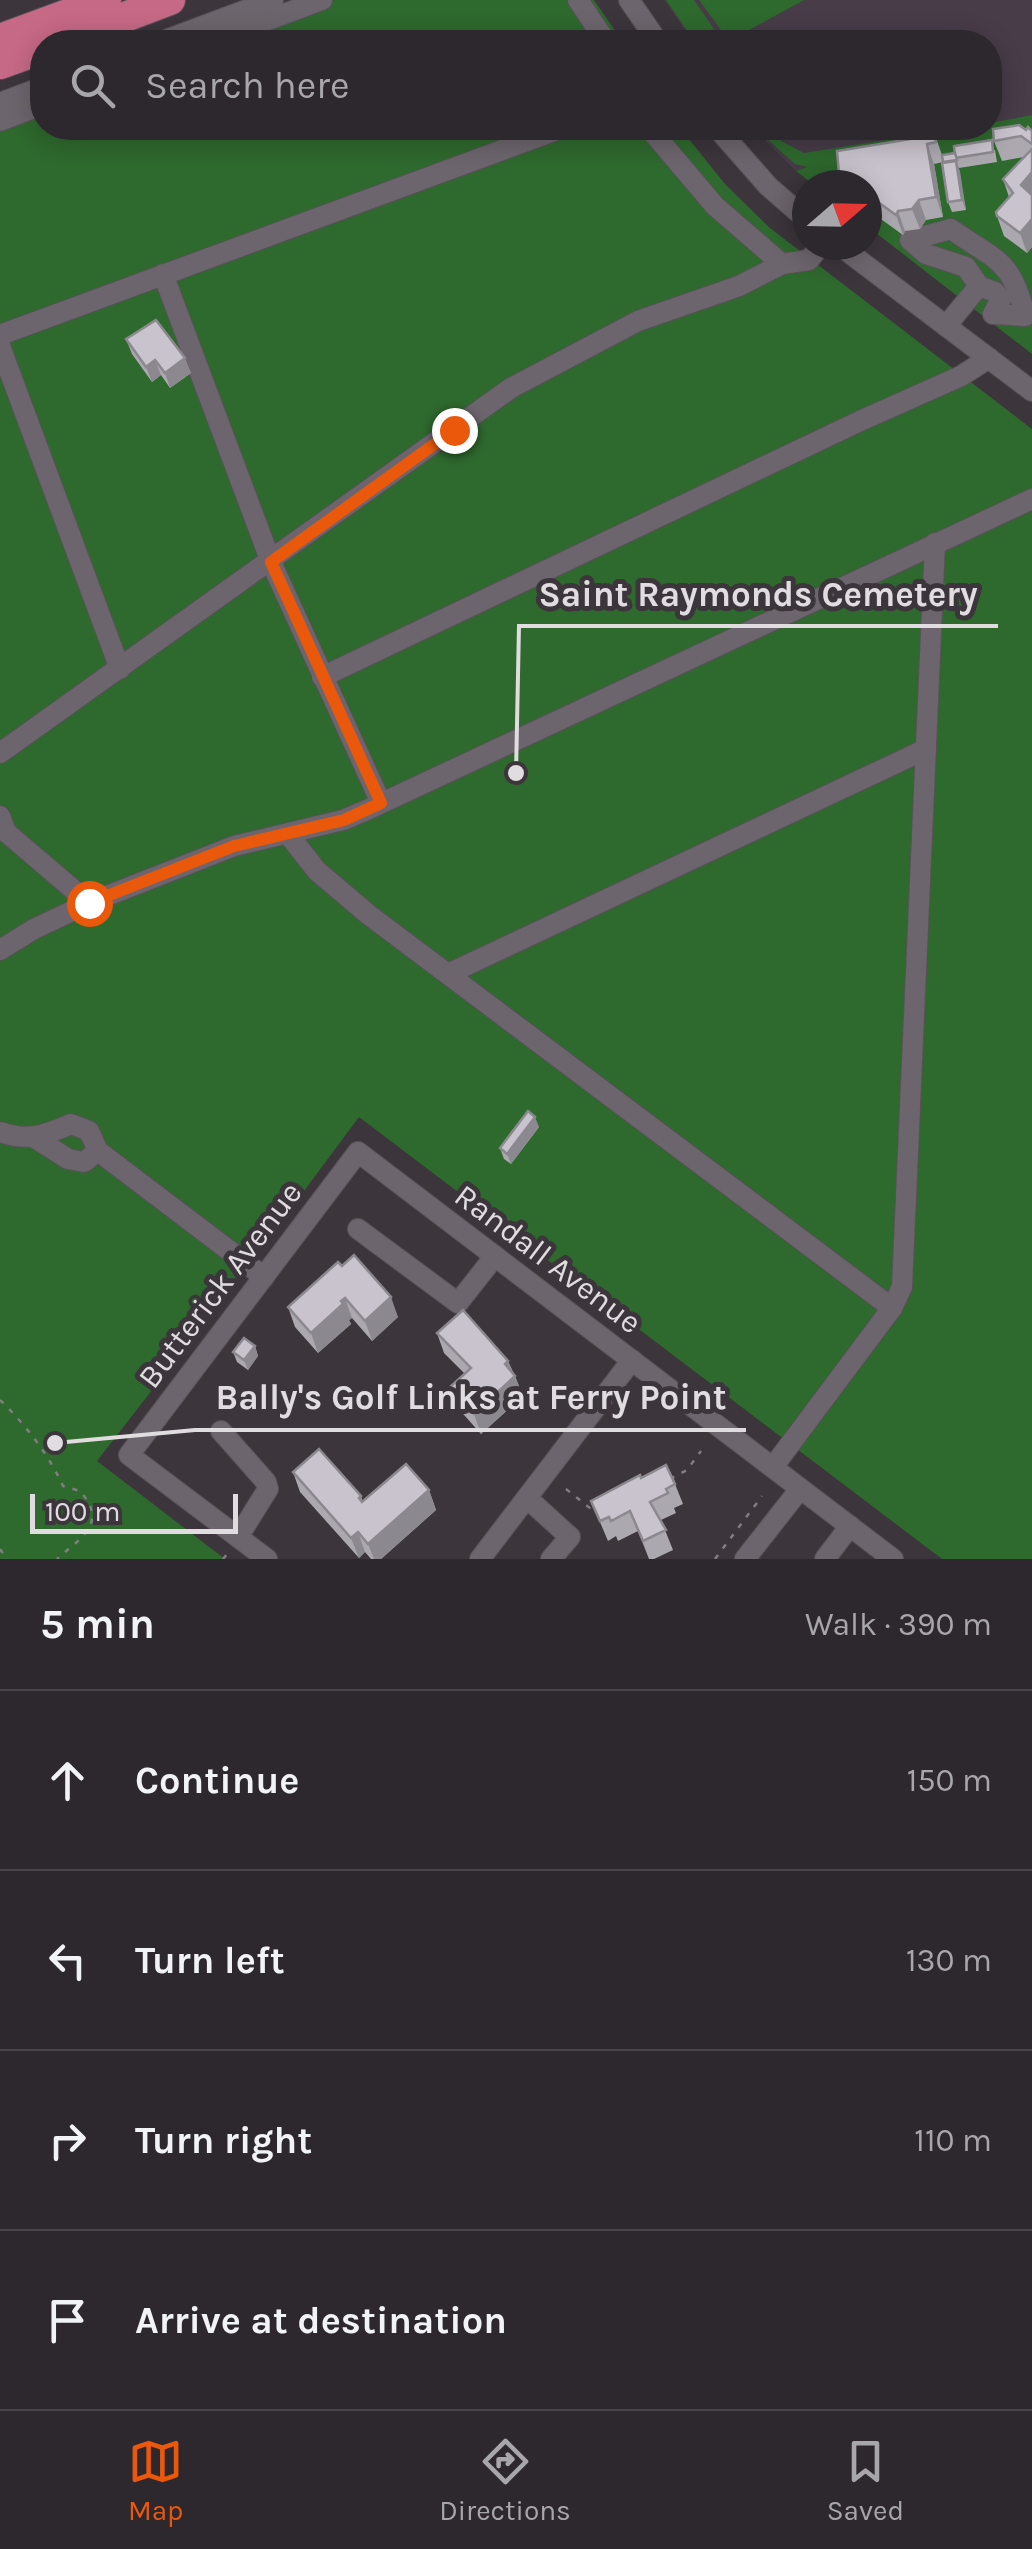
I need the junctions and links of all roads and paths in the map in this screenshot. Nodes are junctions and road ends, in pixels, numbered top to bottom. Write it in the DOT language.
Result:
graph roads {
  1 [pos="106,0"];
  2 [pos="170,0"];
  3 [pos="273,0"];
  4 [pos="322,0"];
  5 [pos="578,0"];
  6 [pos="629,0"];
  7 [pos="91,30"];
  8 [pos="192,30"];
  9 [pos="241,30"];
  10 [pos="598,30"];
  11 [pos="650,30"];
  12 [pos="0,39"];
  13 [pos="30,53"];
  14 [pos="0,64"];
  15 [pos="30,92"];
  16 [pos="0,103"];
  17 [pos="30,110"];
  18 [pos="0,121"];
  19 [pos="529,140"];
  20 [pos="658,140"];
  21 [pos="728,140"];
  22 [pos="792,207"];
  23 [pos="974,246"];
  24 [pos="809,260"];
  25 [pos="858,260"];
  26 [pos="782,264"];
  27 [pos="958,265"];
  28 [pos="163,274"];
  29 [pos="979,286"];
  30 [pos="946,326"];
  31 [pos="0,334"];
  32 [pos="0,346"];
  33 [pos="989,358"];
  34 [pos="1032,391"];
  35 [pos="1032,498"];
  36 [pos="935,543"];
  37 [pos="271,562"];
  38 [pos="120,669"];
  39 [pos="322,676"];
  40 [pos="926,749"];
  41 [pos="0,753"];
  42 [pos="381,803"];
  43 [pos="0,816"];
  44 [pos="288,834"];
  45 [pos="89,903"];
  46 [pos="0,950"];
  47 [pos="448,974"];
  48 [pos="0,1132"];
  49 [pos="35,1138"];
  50 [pos="98,1151"];
  51 [pos="358,1152"];
  52 [pos="358,1229"];
  53 [pos="495,1256"];
  54 [pos="264,1277"];
  55 [pos="892,1308"];
  56 [pos="632,1360"];
  57 [pos="0,1400"];
  58 [pos="221,1431"];
  59 [pos="702,1451"];
  60 [pos="773,1468"];
  61 [pos="665,1482"];
  62 [pos="800,1488"];
  63 [pos="566,1489"];
  64 [pos="762,1496"];
  65 [pos="527,1498"];
  66 [pos="599,1515"];
  67 [pos="850,1526"];
  68 [pos="0,1549"];
  69 [pos="229,1550"];
  70 [pos="745,1558"];
  71 [pos="7,1559"];
  72 [pos="57,1559"];
  73 [pos="267,1559"];
  74 [pos="480,1559"];
  75 [pos="552,1559"];
  76 [pos="715,1559"];
  77 [pos="825,1559"];
  78 [pos="893,1559"];
  1 -- 12 [label="highway"];
  2 -- 7 [label="highway"];
  3 -- 8 [label="street"];
  4 -- 9 [label="street"];
  5 -- 10 [label="street"];
  6 -- 11 [label="street"];
  13 -- 14 [label="highway"];
  15 -- 16 [label="street"];
  17 -- 18 [label="street"];
  19 -- 28 [label="street"];
  20 -- 26 [label="street"];
  21 -- 22 [label="street"];
  23 -- 27 [label="street"];
  23 -- 27 [label="street"];
  23 -- 29 [label="street"];
  24 -- 26 [label="street"];
  25 -- 30 [label="street"];
  26 -- 37 [label="street"];
  27 -- 29 [label="street"];
  28 -- 31 [label="street"];
  28 -- 37 [label="street"];
  29 -- 30 [label="street"];
  30 -- 33 [label="street"];
  32 -- 38 [label="street"];
  33 -- 34 [label="street"];
  33 -- 39 [label="street"];
  35 -- 36 [label="street"];
  36 -- 40 [label="street"];
  36 -- 42 [label="street"];
  37 -- 38 [label="street"];
  37 -- 39 [label="street"];
  38 -- 41 [label="street"];
  39 -- 42 [label="street"];
  40 -- 47 [label="street"];
  40 -- 55 [label="street"];
  42 -- 44 [label="street"];
  43 -- 45 [label="street"];
  44 -- 45 [label="street"];
  44 -- 47 [label="street"];
  45 -- 46 [label="street"];
  47 -- 55 [label="street"];
  48 -- 49 [label="street"];
  49 -- 50 [label="street"];
  49 -- 50 [label="street"];
  50 -- 54 [label="street"];
  51 -- 53 [label="street, Randall Avenue"];
  51 -- 54 [label="street, Butterick Avenue"];
  52 -- 53 [label="street"];
  53 -- 56 [label="street, Randall Avenue"];
  54 -- 69 [label="street, Butterick Avenue"];
  55 -- 60 [label="street"];
  56 -- 60 [label="street, Randall Avenue"];
  56 -- 65 [label="street"];
  57 -- 72 [label="path"];
  58 -- 69 [label="street"];
  59 -- 61 [label="path"];
  60 -- 62 [label="street, Randall Avenue"];
  62 -- 67 [label="street, Randall Avenue"];
  62 -- 70 [label="street"];
  63 -- 66 [label="path"];
  64 -- 76 [label="path"];
  65 -- 74 [label="street"];
  65 -- 75 [label="street"];
  67 -- 77 [label="street"];
  67 -- 78 [label="street, Randall Avenue"];
  68 -- 71 [label="path"];
  69 -- 73 [label="street"];
}
